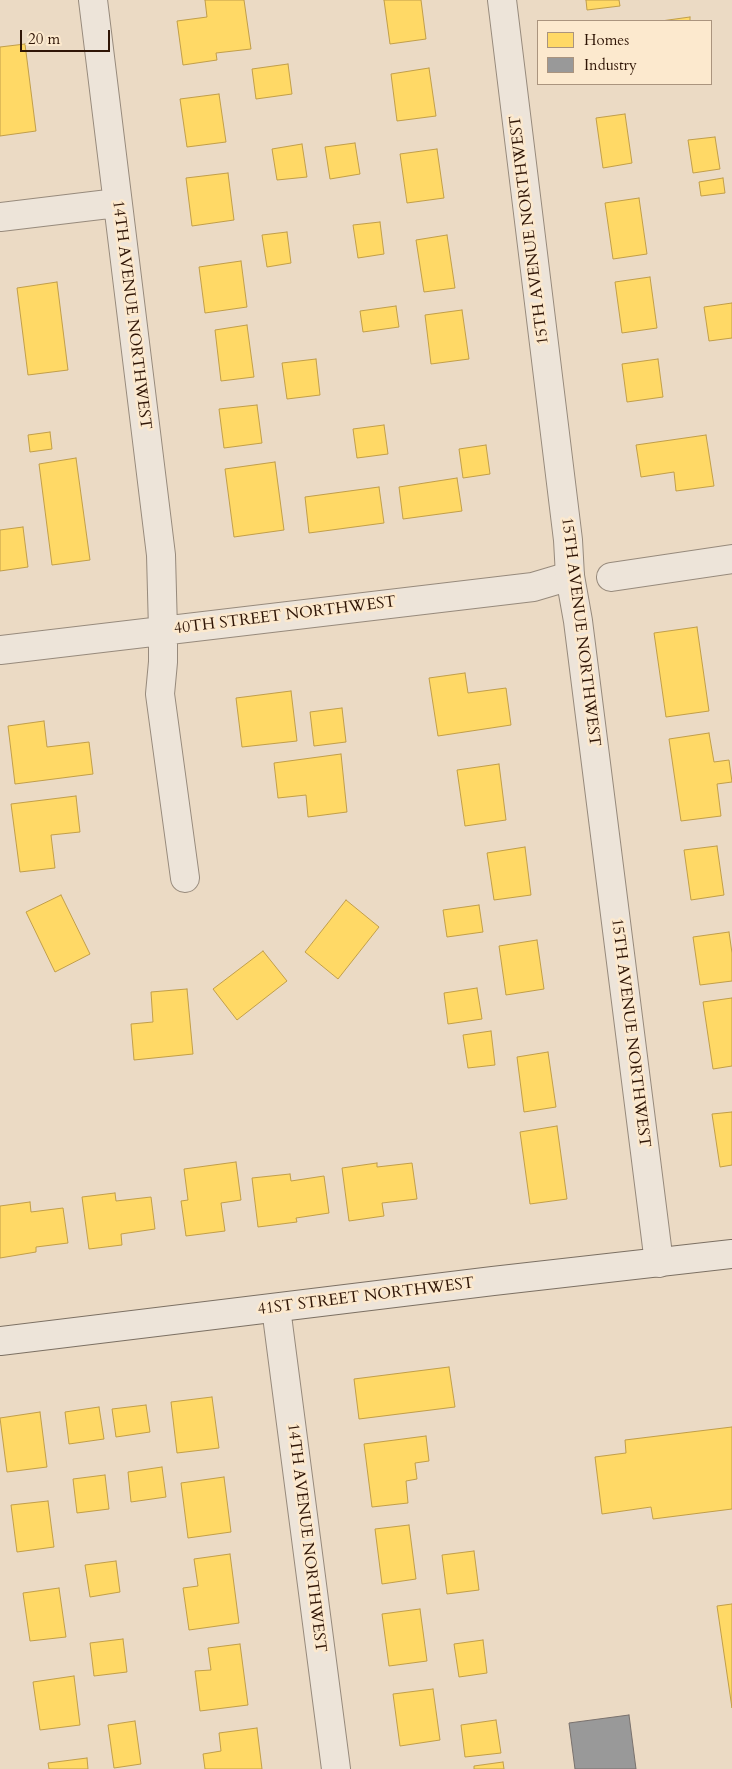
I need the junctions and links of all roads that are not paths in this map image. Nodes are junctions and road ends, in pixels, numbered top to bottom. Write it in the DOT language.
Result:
graph roads {
  1 [pos="93,0"];
  2 [pos="502,0"];
  3 [pos="117,203"];
  4 [pos="0,217"];
  5 [pos="732,559"];
  6 [pos="570,576"];
  7 [pos="612,577"];
  8 [pos="163,630"];
  9 [pos="0,650"];
  10 [pos="185,878"];
  11 [pos="732,1254"];
  12 [pos="659,1263"];
  13 [pos="276,1308"];
  14 [pos="0,1341"];
  15 [pos="336,1769"];
  1 -- 3 [label="street, 14TH AVENUE NORTHWEST"];
  2 -- 6 [label="street, 15TH AVENUE NORTHWEST"];
  3 -- 4 [label="street"];
  3 -- 8 [label="street, 14TH AVENUE NORTHWEST"];
  5 -- 7 [label="street"];
  6 -- 8 [label="street, 40TH STREET NORTHWEST"];
  6 -- 12 [label="street, 15TH AVENUE NORTHWEST"];
  8 -- 9 [label="street, 40TH STREET NORTHWEST"];
  8 -- 10 [label="street, 14TH AVENUE NORTHWEST"];
  11 -- 12 [label="street, 41ST STREET NORTHWEST"];
  12 -- 13 [label="street, 41ST STREET NORTHWEST"];
  13 -- 14 [label="street, 41ST STREET NORTHWEST"];
  13 -- 15 [label="street, 14TH AVENUE NORTHWEST"];
}
